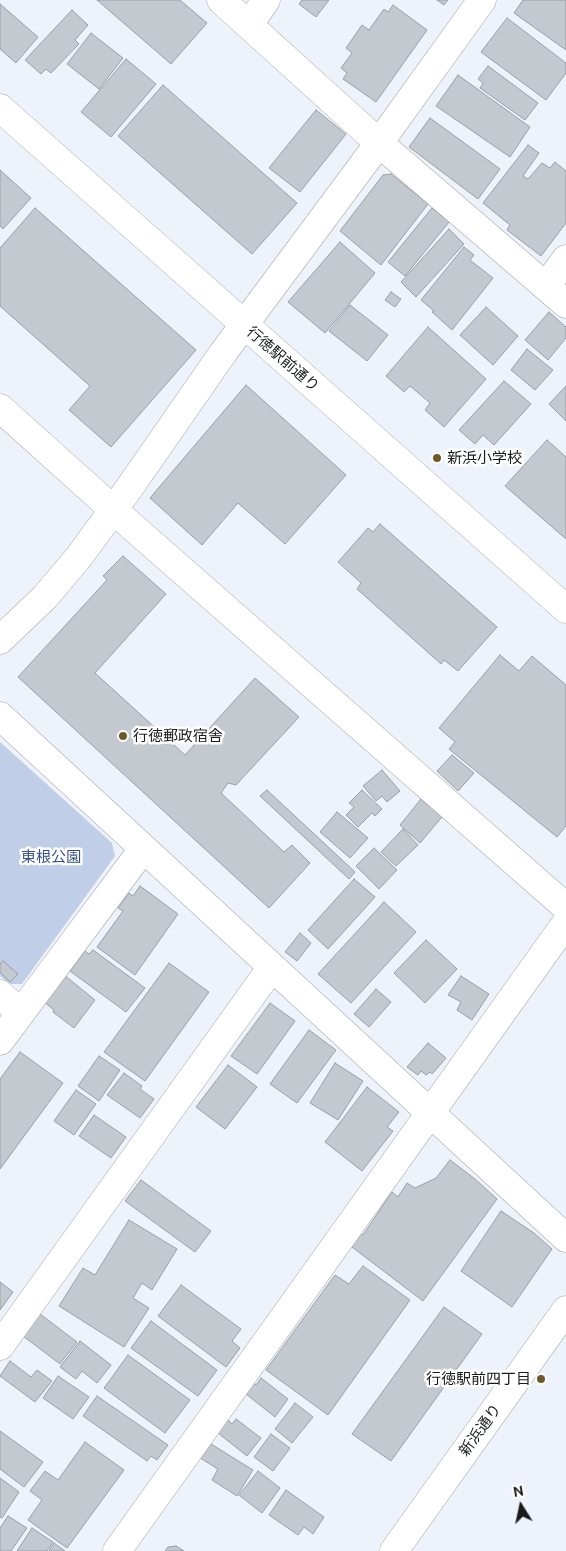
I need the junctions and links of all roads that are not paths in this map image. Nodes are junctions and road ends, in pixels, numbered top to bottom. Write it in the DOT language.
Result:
graph roads {
  1 [pos="221,0"];
  2 [pos="266,0"];
  3 [pos="482,0"];
  4 [pos="249,25"];
  5 [pos="0,108"];
  6 [pos="379,142"];
  7 [pos="566,259"];
  8 [pos="556,295"];
  9 [pos="245,325"];
  10 [pos="0,408"];
  11 [pos="114,510"];
  12 [pos="566,609"];
  13 [pos="0,640"];
  14 [pos="0,716"];
  15 [pos="143,849"];
  16 [pos="566,907"];
  17 [pos="566,923"];
  18 [pos="272,967"];
  19 [pos="0,994"];
  20 [pos="20,1013"];
  21 [pos="0,1041"];
  22 [pos="430,1112"];
  23 [pos="566,1238"];
  24 [pos="566,1310"];
  25 [pos="0,1346"];
  26 [pos="116,1551"];
  27 [pos="394,1551"];
  1 -- 4 [label="street"];
  2 -- 4 [label="street"];
  3 -- 6 [label="street"];
  4 -- 6 [label="street"];
  5 -- 9 [label="street, 行徳駅前通り"];
  6 -- 8 [label="street"];
  6 -- 9 [label="street"];
  7 -- 8 [label="street"];
  9 -- 11 [label="street"];
  9 -- 12 [label="street, 行徳駅前通り"];
  10 -- 11 [label="street"];
  11 -- 13 [label="street"];
  11 -- 16 [label="street"];
  14 -- 15 [label="street"];
  15 -- 18 [label="street"];
  15 -- 20 [label="street"];
  17 -- 22 [label="street"];
  18 -- 22 [label="street"];
  18 -- 25 [label="street"];
  19 -- 20 [label="street"];
  20 -- 21 [label="street"];
  22 -- 23 [label="street"];
  22 -- 26 [label="street"];
  24 -- 27 [label="street, 新浜通り"];
}
